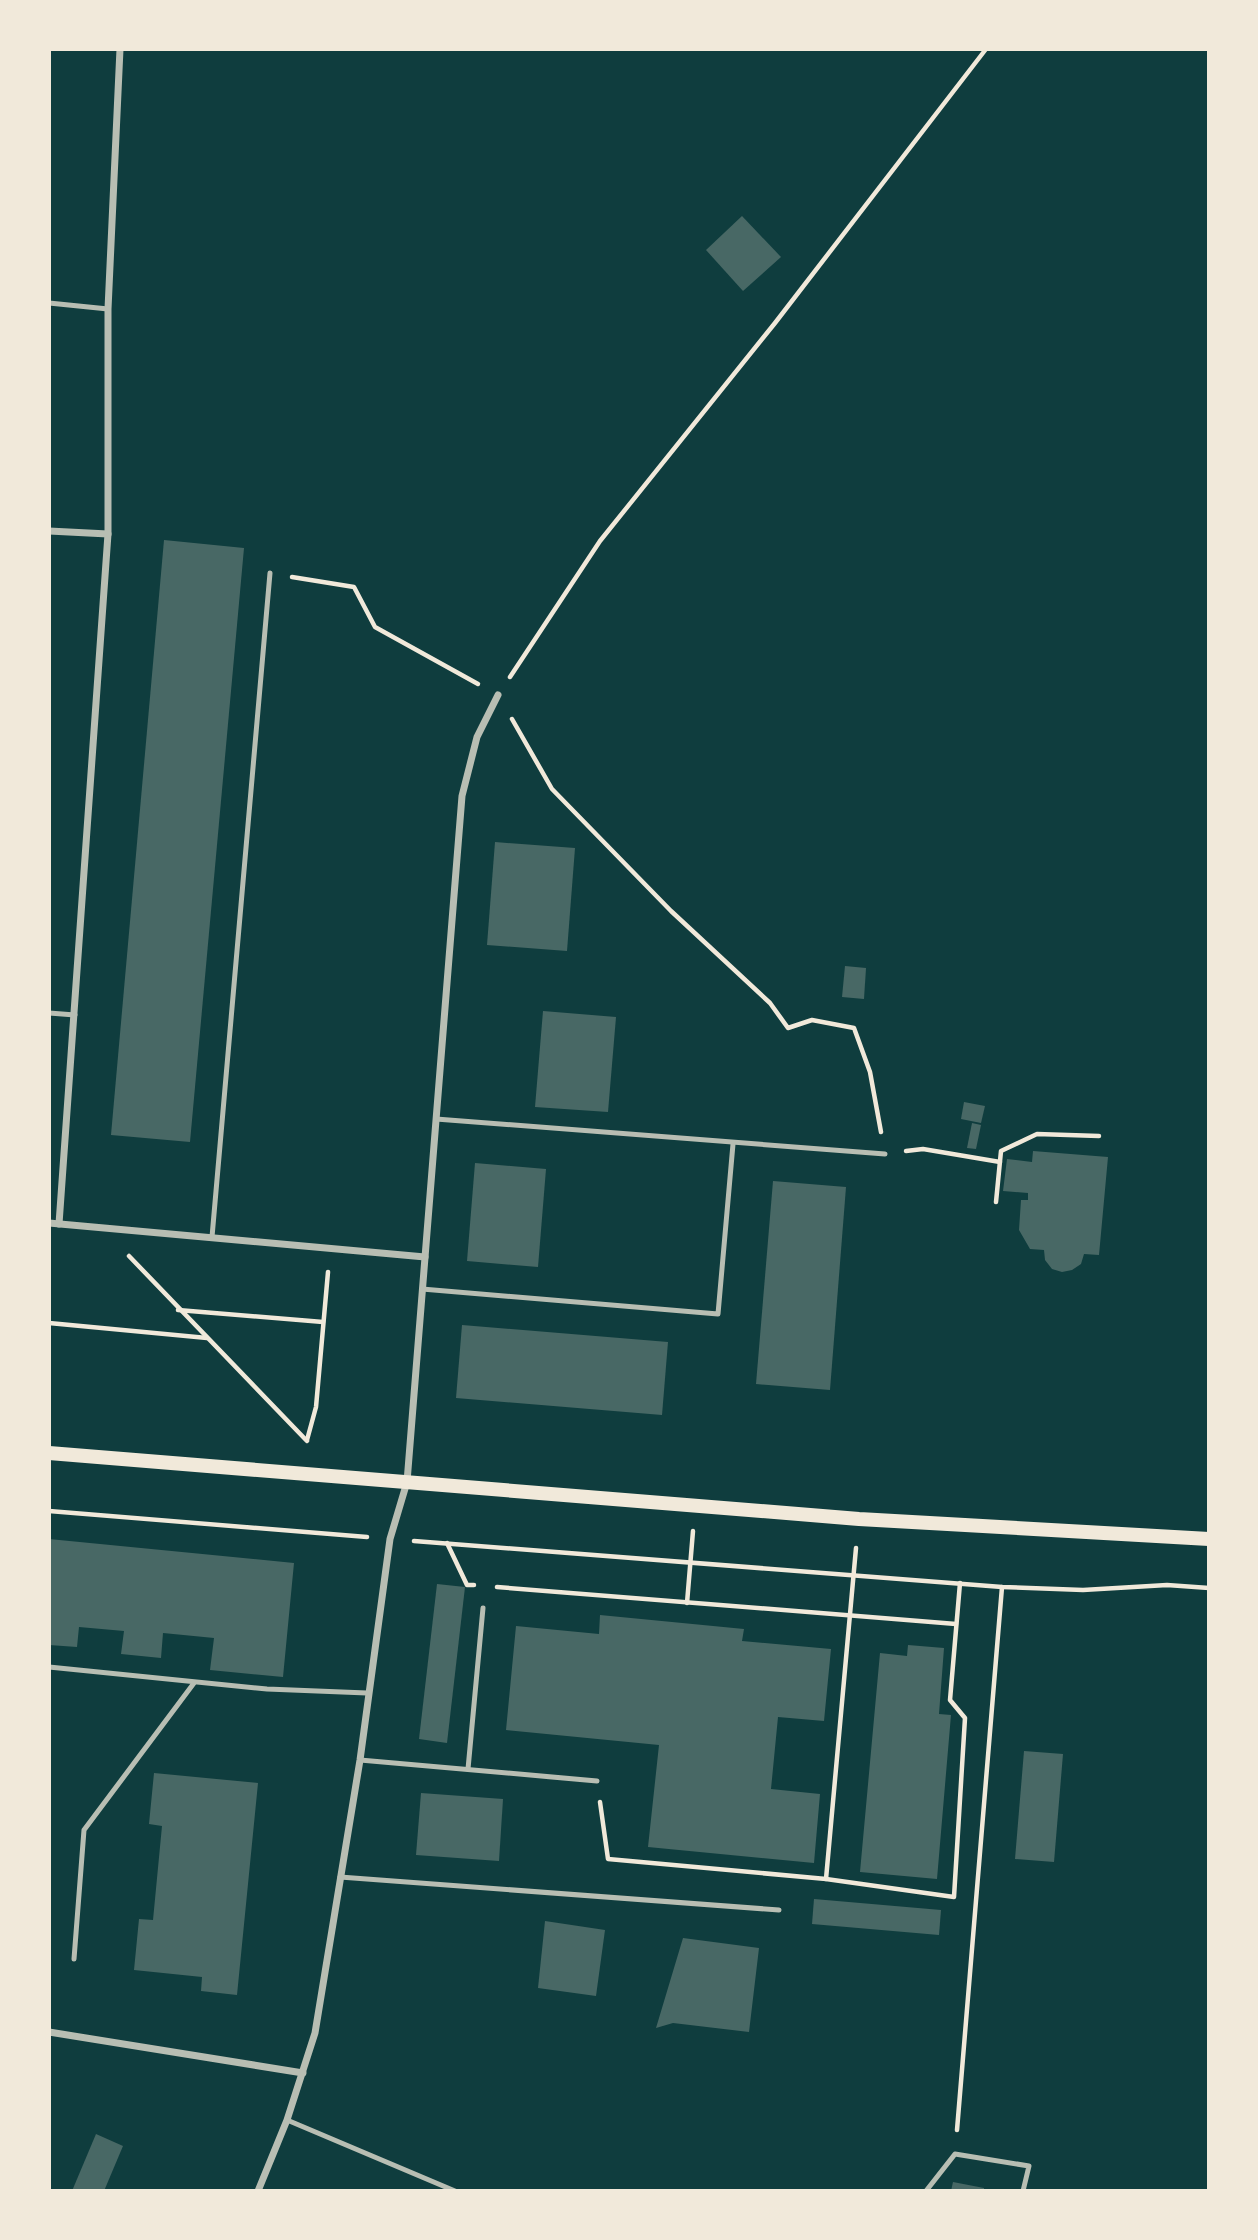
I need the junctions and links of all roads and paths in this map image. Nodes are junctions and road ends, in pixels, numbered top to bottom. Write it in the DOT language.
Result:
graph roads {
  1 [pos="120,49"];
  2 [pos="986,49"];
  3 [pos="49,303"];
  4 [pos="108,309"];
  5 [pos="49,531"];
  6 [pos="108,534"];
  7 [pos="270,573"];
  8 [pos="498,695"];
  9 [pos="49,1013"];
  10 [pos="75,1015"];
  11 [pos="436,1119"];
  12 [pos="1100,1136"];
  13 [pos="733,1144"];
  14 [pos="885,1154"];
  15 [pos="1000,1162"];
  16 [pos="996,1202"];
  17 [pos="49,1223"];
  18 [pos="60,1224"];
  19 [pos="102,1228"];
  20 [pos="212,1237"];
  21 [pos="330,1248"];
  22 [pos="425,1257"];
  23 [pos="422,1289"];
  24 [pos="178,1310"];
  25 [pos="323,1322"];
  26 [pos="49,1323"];
  27 [pos="208,1338"];
  28 [pos="49,1453"];
  29 [pos="407,1482"];
  30 [pos="695,1506"];
  31 [pos="49,1511"];
  32 [pos="859,1519"];
  33 [pos="390,1539"];
  34 [pos="1209,1539"];
  35 [pos="447,1543"];
  36 [pos="690,1563"];
  37 [pos="853,1575"];
  38 [pos="960,1583"];
  39 [pos="481,1586"];
  40 [pos="495,1587"];
  41 [pos="1002,1587"];
  42 [pos="1209,1588"];
  43 [pos="687,1603"];
  44 [pos="483,1608"];
  45 [pos="850,1616"];
  46 [pos="956,1624"];
  47 [pos="49,1667"];
  48 [pos="194,1683"];
  49 [pos="367,1693"];
  50 [pos="360,1760"];
  51 [pos="468,1769"];
  52 [pos="597,1780"];
  53 [pos="340,1877"];
  54 [pos="826,1879"];
  55 [pos="779,1910"];
  56 [pos="74,1959"];
  57 [pos="49,2032"];
  58 [pos="303,2073"];
  59 [pos="287,2120"];
  60 [pos="956,2154"];
  61 [pos="258,2191"];
  62 [pos="456,2191"];
  63 [pos="926,2191"];
  64 [pos="1023,2191"];
  1 -- 4 [label="street"];
  2 -- 8 [label="path"];
  3 -- 4 [label="lane"];
  4 -- 6 [label="street"];
  5 -- 6 [label="street"];
  6 -- 10 [label="street"];
  7 -- 8 [label="path"];
  7 -- 20 [label="lane"];
  8 -- 11 [label="street"];
  8 -- 14 [label="path"];
  9 -- 10 [label="lane"];
  10 -- 18 [label="street"];
  11 -- 13 [label="lane"];
  11 -- 22 [label="street"];
  12 -- 15 [label="path"];
  13 -- 14 [label="lane"];
  13 -- 23 [label="lane"];
  14 -- 15 [label="path"];
  15 -- 16 [label="path"];
  17 -- 18 [label="street"];
  18 -- 19 [label="street"];
  19 -- 20 [label="street"];
  19 -- 24 [label="path"];
  20 -- 21 [label="street"];
  21 -- 22 [label="street"];
  21 -- 25 [label="path"];
  22 -- 23 [label="street"];
  23 -- 29 [label="street"];
  24 -- 25 [label="path"];
  24 -- 27 [label="path"];
  25 -- 27 [label="path"];
  26 -- 27 [label="path"];
  28 -- 29 [label="main road"];
  29 -- 30 [label="main road"];
  29 -- 33 [label="street"];
  30 -- 32 [label="main road"];
  30 -- 36 [label="path"];
  31 -- 33 [label="path"];
  32 -- 34 [label="main road"];
  32 -- 37 [label="path"];
  33 -- 35 [label="path"];
  33 -- 49 [label="street"];
  35 -- 36 [label="path"];
  35 -- 39 [label="path"];
  36 -- 37 [label="path"];
  36 -- 43 [label="path"];
  37 -- 38 [label="path"];
  37 -- 45 [label="path"];
  38 -- 41 [label="path"];
  38 -- 46 [label="path"];
  40 -- 43 [label="path"];
  41 -- 42 [label="path"];
  41 -- 60 [label="path"];
  43 -- 45 [label="path"];
  44 -- 51 [label="lane"];
  45 -- 46 [label="path"];
  45 -- 54 [label="path"];
  46 -- 54 [label="path"];
  47 -- 48 [label="lane"];
  48 -- 49 [label="lane"];
  48 -- 56 [label="lane"];
  49 -- 50 [label="street"];
  50 -- 51 [label="lane"];
  50 -- 53 [label="street"];
  51 -- 52 [label="lane"];
  52 -- 54 [label="path"];
  53 -- 55 [label="lane"];
  53 -- 58 [label="street"];
  57 -- 58 [label="street"];
  58 -- 59 [label="street"];
  59 -- 61 [label="street"];
  59 -- 62 [label="lane"];
  60 -- 63 [label="lane"];
  60 -- 64 [label="lane"];
}
